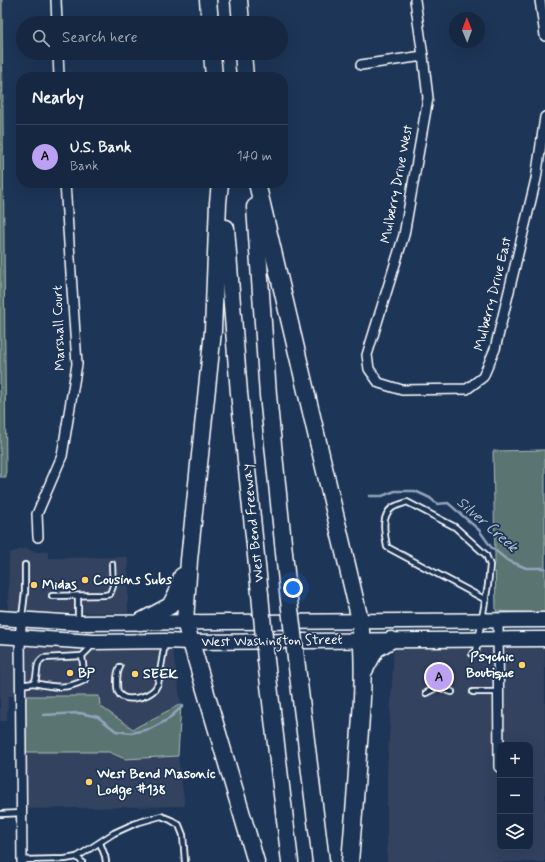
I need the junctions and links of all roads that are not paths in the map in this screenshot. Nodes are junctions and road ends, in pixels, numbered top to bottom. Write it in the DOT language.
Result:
graph roads {
  1 [pos="56,0"];
  2 [pos="208,0"];
  3 [pos="239,0"];
  4 [pos="415,0"];
  5 [pos="540,0"];
  6 [pos="57,16"];
  7 [pos="209,16"];
  8 [pos="240,16"];
  9 [pos="545,36"];
  10 [pos="423,56"];
  11 [pos="58,60"];
  12 [pos="213,60"];
  13 [pos="244,60"];
  14 [pos="360,65"];
  15 [pos="59,72"];
  16 [pos="214,72"];
  17 [pos="245,72"];
  18 [pos="545,117"];
  19 [pos="65,188"];
  20 [pos="220,188"];
  21 [pos="221,188"];
  22 [pos="253,188"];
  23 [pos="258,188"];
  24 [pos="369,369"];
  25 [pos="38,537"];
  26 [pos="189,560"];
  27 [pos="112,564"];
  28 [pos="25,565"];
  29 [pos="52,596"];
  30 [pos="78,596"];
  31 [pos="486,600"];
  32 [pos="0,618"];
  33 [pos="22,619"];
  34 [pos="360,620"];
  35 [pos="482,620"];
  36 [pos="498,620"];
  37 [pos="545,620"];
  38 [pos="140,622"];
  39 [pos="184,622"];
  40 [pos="78,623"];
  41 [pos="0,636"];
  42 [pos="20,637"];
  43 [pos="479,639"];
  44 [pos="498,639"];
  45 [pos="545,639"];
  46 [pos="362,640"];
  47 [pos="391,640"];
  48 [pos="165,641"];
  49 [pos="93,642"];
  50 [pos="190,642"];
  51 [pos="472,654"];
  52 [pos="82,656"];
  53 [pos="120,667"];
  54 [pos="363,673"];
  55 [pos="20,684"];
  56 [pos="34,684"];
  57 [pos="434,689"];
  58 [pos="443,689"];
  59 [pos="452,692"];
  60 [pos="473,692"];
  61 [pos="499,692"];
  62 [pos="426,693"];
  63 [pos="499,742"];
  64 [pos="22,813"];
  65 [pos="0,814"];
  66 [pos="100,843"];
  67 [pos="77,857"];
  68 [pos="22,861"];
  69 [pos="82,862"];
  70 [pos="106,862"];
  71 [pos="184,862"];
  72 [pos="256,862"];
  73 [pos="290,862"];
  74 [pos="321,862"];
  75 [pos="350,862"];
  1 -- 6 [label="street"];
  2 -- 7 [label="highway"];
  3 -- 8 [label="highway"];
  4 -- 10 [label="street, Mulberry Drive West"];
  5 -- 9 [label="street"];
  10 -- 14 [label="street"];
  10 -- 24 [label="street, Mulberry Drive West"];
  11 -- 15 [label="street"];
  12 -- 16 [label="highway"];
  13 -- 17 [label="highway"];
  18 -- 24 [label="street, Mulberry Drive East"];
  19 -- 25 [label="street, Marshall Court"];
  20 -- 26 [label="highway"];
  21 -- 73 [label="highway, West Bend Freeway, bridge"];
  22 -- 74 [label="highway, West Bend Freeway, bridge"];
  23 -- 34 [label="highway"];
  26 -- 38 [label="highway"];
  26 -- 39 [label="highway"];
  27 -- 30 [label="lane"];
  28 -- 33 [label="lane"];
  29 -- 30 [label="lane"];
  30 -- 40 [label="lane"];
  31 -- 31 [label="lane"];
  31 -- 35 [label="lane"];
  32 -- 33 [label="main road, West Washington Street"];
  33 -- 40 [label="main road, West Washington Street"];
  33 -- 42 [label="street"];
  34 -- 35 [label="main road, West Washington Street"];
  34 -- 39 [label="main road, West Washington Street"];
  34 -- 46 [label="highway"];
  35 -- 36 [label="main road, West Washington Street"];
  35 -- 43 [label="lane"];
  36 -- 37 [label="main road, West Washington Street"];
  36 -- 44 [label="street"];
  38 -- 39 [label="main road, West Washington Street"];
  38 -- 40 [label="main road, West Washington Street"];
  39 -- 50 [label="highway"];
  41 -- 42 [label="main road, West Washington Street"];
  42 -- 49 [label="main road, West Washington Street"];
  42 -- 55 [label="street"];
  43 -- 44 [label="main road, West Washington Street"];
  43 -- 47 [label="main road, West Washington Street"];
  43 -- 51 [label="lane"];
  44 -- 45 [label="main road, West Washington Street"];
  44 -- 61 [label="street"];
  46 -- 47 [label="main road, West Washington Street"];
  46 -- 50 [label="main road, West Washington Street"];
  46 -- 54 [label="highway"];
  47 -- 54 [label="highway"];
  48 -- 49 [label="main road, West Washington Street"];
  48 -- 50 [label="main road, West Washington Street"];
  48 -- 53 [label="lane"];
  49 -- 52 [label="lane"];
  50 -- 72 [label="highway"];
  52 -- 56 [label="lane"];
  52 -- 56 [label="lane"];
  54 -- 75 [label="highway"];
  55 -- 56 [label="lane"];
  55 -- 64 [label="street"];
  57 -- 62 [label="lane"];
  58 -- 59 [label="lane"];
  60 -- 61 [label="lane"];
  61 -- 63 [label="street"];
  64 -- 65 [label="lane"];
  64 -- 68 [label="street"];
  66 -- 67 [label="lane"];
  66 -- 70 [label="lane"];
  66 -- 71 [label="lane"];
  67 -- 68 [label="lane"];
  67 -- 69 [label="lane"];
}
